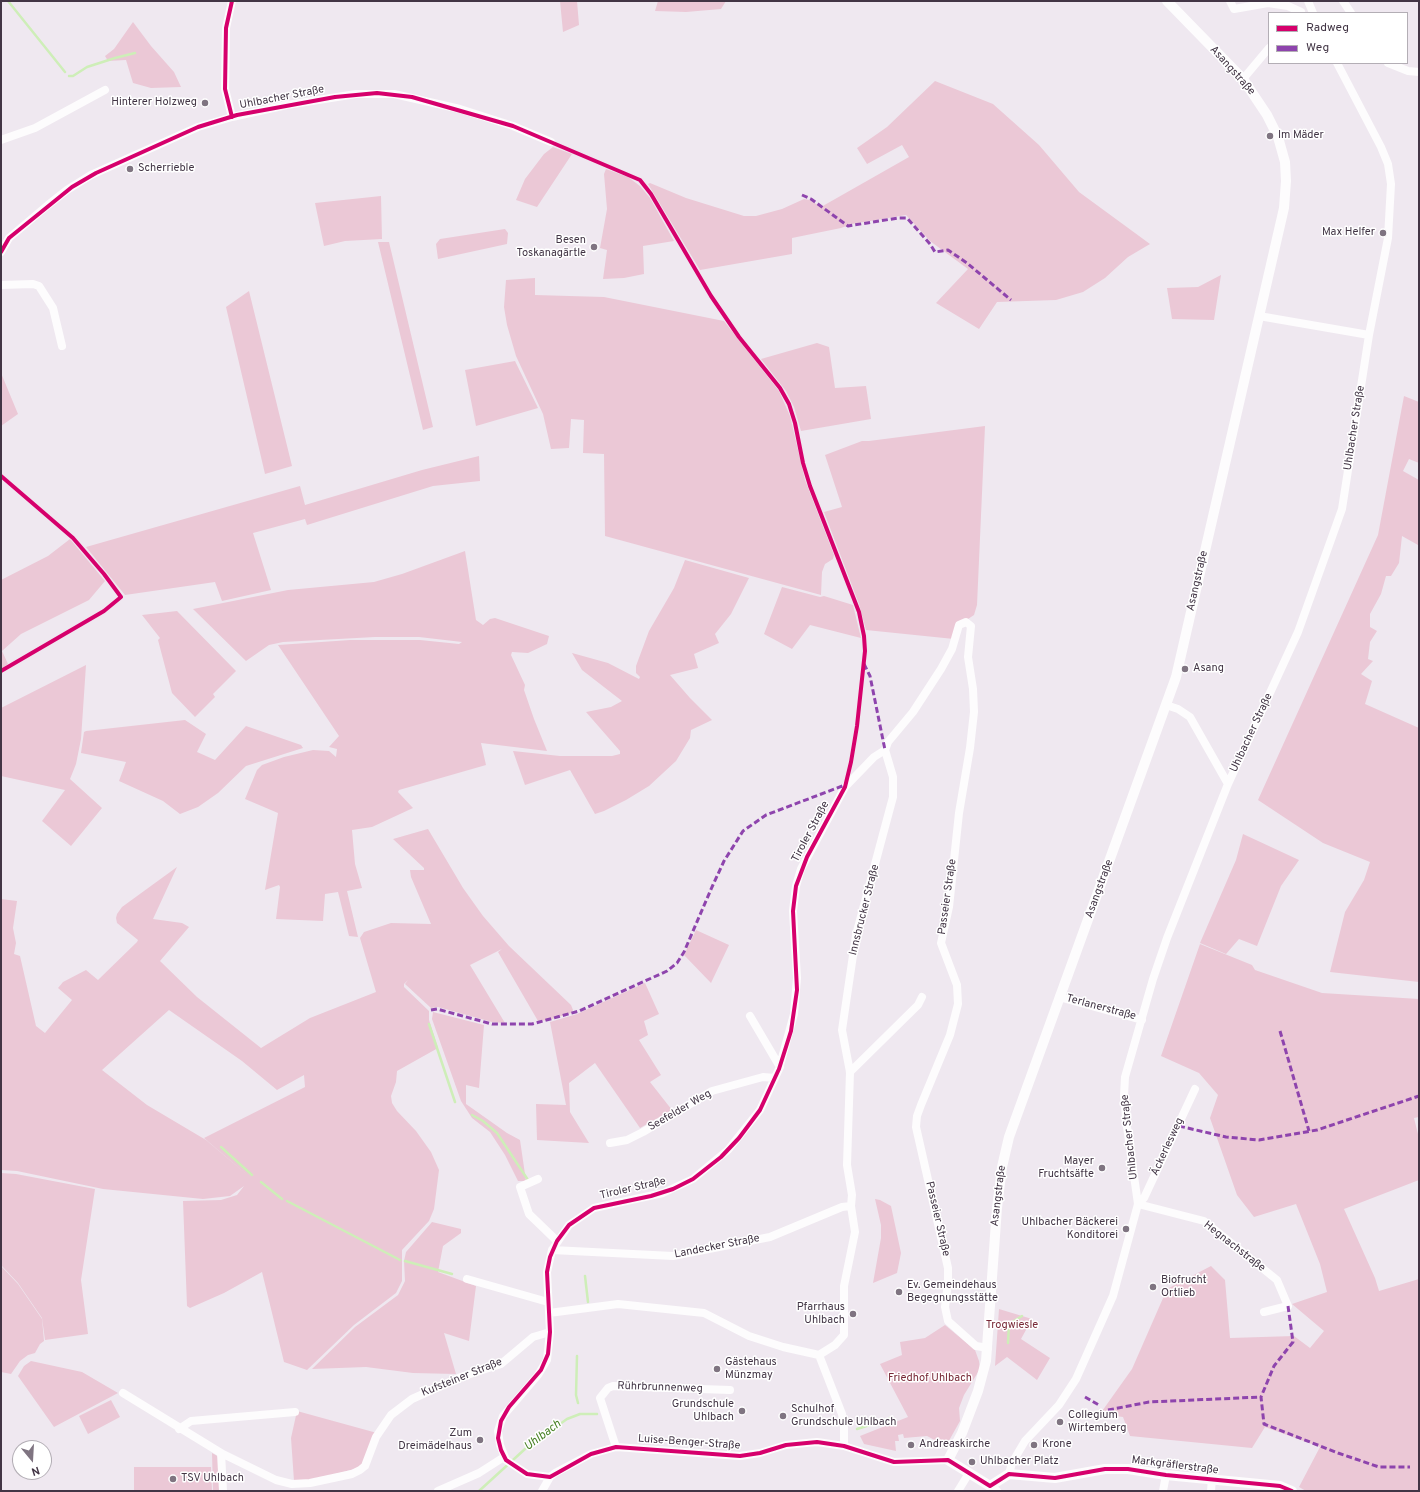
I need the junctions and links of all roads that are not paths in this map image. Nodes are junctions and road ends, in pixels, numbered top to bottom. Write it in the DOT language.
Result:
graph roads {
  1 [pos="232,1"];
  2 [pos="1167,1"];
  3 [pos="1230,1"];
  4 [pos="1343,1"];
  5 [pos="1309,3"];
  6 [pos="1299,12"];
  7 [pos="1302,12"];
  8 [pos="1314,12"];
  9 [pos="1350,12"];
  10 [pos="1268,49"];
  11 [pos="1338,64"];
  12 [pos="1390,64"];
  13 [pos="1419,72"];
  14 [pos="1243,80"];
  15 [pos="105,90"];
  16 [pos="232,117"];
  17 [pos="1,140"];
  18 [pos="551,142"];
  19 [pos="1,251"];
  20 [pos="1,285"];
  21 [pos="1260,316"];
  22 [pos="1369,335"];
  23 [pos="62,346"];
  24 [pos="1166,705"];
  25 [pos="885,750"];
  26 [pos="1228,784"];
  27 [pos="845,787"];
  28 [pos="922,997"];
  29 [pos="1059,997"];
  30 [pos="750,1016"];
  31 [pos="1142,1020"];
  32 [pos="780,1067"];
  33 [pos="850,1072"];
  34 [pos="775,1078"];
  35 [pos="1195,1088"];
  36 [pos="610,1143"];
  37 [pos="538,1179"];
  38 [pos="1138,1204"];
  39 [pos="851,1206"];
  40 [pos="557,1242"];
  41 [pos="552,1250"];
  42 [pos="467,1280"];
  43 [pos="548,1302"];
  44 [pos="1264,1312"];
  45 [pos="549,1313"];
  46 [pos="550,1332"];
  47 [pos="988,1348"];
  48 [pos="819,1355"];
  49 [pos="730,1390"];
  50 [pos="123,1393"];
  51 [pos="295,1412"];
  52 [pos="179,1429"];
  53 [pos="844,1446"];
  54 [pos="616,1447"];
  55 [pos="221,1453"];
  56 [pos="505,1458"];
  57 [pos="948,1460"];
  58 [pos="969,1473"];
  59 [pos="1008,1474"];
  60 [pos="1166,1475"];
  61 [pos="550,1477"];
  62 [pos="1212,1479"];
  63 [pos="994,1489"];
  64 [pos="223,1491"];
  65 [pos="438,1491"];
  66 [pos="542,1491"];
  67 [pos="958,1491"];
  68 [pos="1163,1491"];
  69 [pos="1211,1491"];
  70 [pos="1292,1491"];
  1 -- 16 [label="street"];
  2 -- 14 [label="street, Asangstraße"];
  3 -- 6 [label="street"];
  4 -- 9 [label="street"];
  5 -- 7 [label="street"];
  5 -- 8 [label="street"];
  10 -- 14 [label="street"];
  11 -- 22 [label="street, Uhlbacher Straße"];
  12 -- 13 [label="street"];
  14 -- 21 [label="street, Asangstraße"];
  15 -- 17 [label="street"];
  16 -- 18 [label="street, Uhlbacher Straße"];
  16 -- 19 [label="street, Uhlbacher Straße"];
  20 -- 23 [label="street"];
  21 -- 22 [label="street"];
  21 -- 24 [label="street, Asangstraße"];
  22 -- 26 [label="street, Uhlbacher Straße"];
  24 -- 26 [label="street, Uhlbacher Straße"];
  24 -- 29 [label="street, Asangstraße"];
  25 -- 27 [label="street, Passeier Straße"];
  25 -- 33 [label="street, Innsbrucker Straße"];
  25 -- 47 [label="street, Passeier Straße"];
  26 -- 31 [label="street, Uhlbacher Straße"];
  27 -- 32 [label="street, Tiroler Straße"];
  28 -- 33 [label="street"];
  29 -- 31 [label="street, Terlanerstraße"];
  29 -- 47 [label="street, Asangstraße"];
  30 -- 32 [label="street"];
  31 -- 38 [label="street, Uhlbacher Straße"];
  32 -- 34 [label="street, Tiroler Straße"];
  33 -- 39 [label="street, Innsbrucker Straße"];
  34 -- 36 [label="street, Seefelder Weg"];
  34 -- 40 [label="street, Tiroler Straße"];
  35 -- 38 [label="street, Äckerlesweg"];
  37 -- 40 [label="street"];
  38 -- 44 [label="street, Hegnachstraße"];
  38 -- 59 [label="street, Uhlbacher Straße"];
  39 -- 41 [label="street, Landecker Straße"];
  39 -- 48 [label="street, Innsbrucker Straße"];
  40 -- 41 [label="street, Tiroler Straße"];
  41 -- 43 [label="street, Tiroler Straße"];
  42 -- 43 [label="street"];
  43 -- 45 [label="street, Tiroler Straße"];
  45 -- 46 [label="street, Tiroler Straße"];
  45 -- 48 [label="street"];
  46 -- 55 [label="street, Kufsteiner Straße"];
  46 -- 56 [label="street, Tiroler Straße"];
  47 -- 57 [label="street, Asangstraße"];
  48 -- 53 [label="street"];
  49 -- 54 [label="street, Rührbrunnenweg"];
  50 -- 52 [label="street, Kufsteiner Straße"];
  51 -- 52 [label="street"];
  52 -- 55 [label="street, Kufsteiner Straße"];
  53 -- 54 [label="street, Luise-Benger-Straße"];
  53 -- 57 [label="street, Luise-Benger-Straße"];
  54 -- 61 [label="street, Luise-Benger-Straße"];
  55 -- 64 [label="street"];
  56 -- 61 [label="street"];
  56 -- 65 [label="street"];
  57 -- 58 [label="street"];
  58 -- 63 [label="street"];
  58 -- 67 [label="street"];
  59 -- 60 [label="street, Markgräflerstraße"];
  59 -- 63 [label="street"];
  60 -- 62 [label="street, Markgräflerstraße"];
  60 -- 68 [label="street"];
  61 -- 66 [label="street"];
  62 -- 69 [label="street"];
  62 -- 70 [label="street, Markgräflerstraße"];
}
